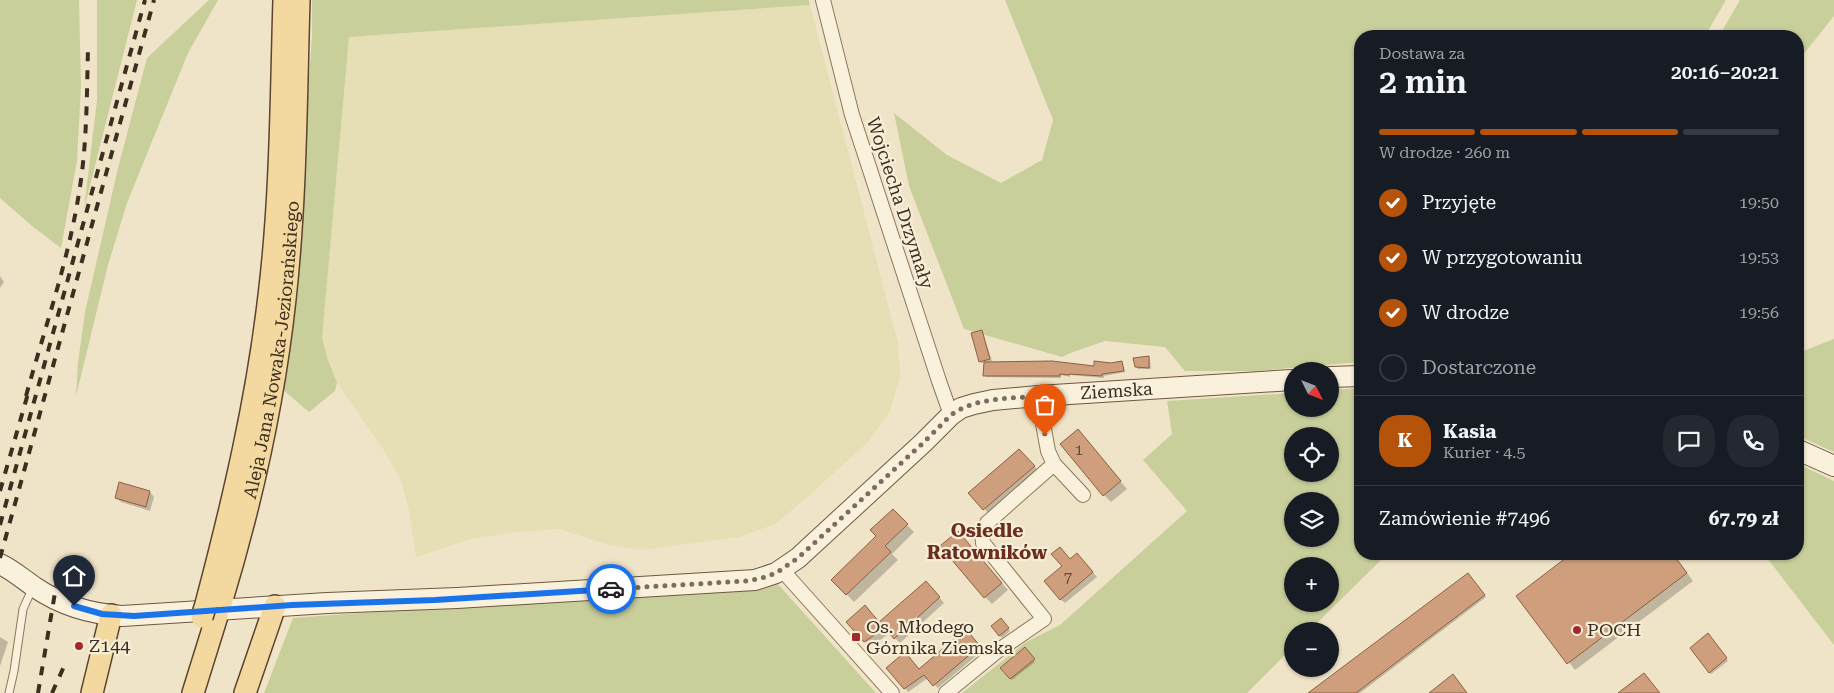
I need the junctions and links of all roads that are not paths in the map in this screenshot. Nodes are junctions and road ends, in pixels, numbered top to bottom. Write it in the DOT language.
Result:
graph roads {
  1 [pos="284,0"];
  2 [pos="299,0"];
  3 [pos="823,0"];
  4 [pos="1354,376"];
  5 [pos="1339,377"];
  6 [pos="1284,381"];
  7 [pos="1038,396"];
  8 [pos="951,415"];
  9 [pos="1804,453"];
  10 [pos="1054,464"];
  11 [pos="1834,466"];
  12 [pos="1083,495"];
  13 [pos="0,564"];
  14 [pos="782,570"];
  15 [pos="33,587"];
  16 [pos="275,606"];
  17 [pos="211,610"];
  18 [pos="111,615"];
  19 [pos="9,693"];
  20 [pos="92,693"];
  21 [pos="178,693"];
  22 [pos="193,693"];
  23 [pos="245,693"];
  24 [pos="892,693"];
  25 [pos="946,693"];
  1 -- 17 [label="main road, Aleja Jana Nowaka-Jeziorańskiego"];
  2 -- 17 [label="main road, Aleja Jana Nowaka-Jeziorańskiego"];
  3 -- 8 [label="street, Wojciecha Drzymały"];
  4 -- 5 [label="street"];
  6 -- 7 [label="street, Ziemska"];
  7 -- 8 [label="street, Ziemska"];
  7 -- 10 [label="street"];
  8 -- 14 [label="street, Ziemska"];
  9 -- 11 [label="street"];
  10 -- 12 [label="street"];
  10 -- 25 [label="street"];
  13 -- 15 [label="street, Ziemska"];
  14 -- 16 [label="street, Ziemska"];
  14 -- 24 [label="street"];
  15 -- 18 [label="street, Ziemska"];
  15 -- 19 [label="lane"];
  16 -- 18 [label="street, Ziemska"];
  16 -- 23 [label="main road"];
  17 -- 21 [label="main road, Aleja Jana Nowaka-Jeziorańskiego"];
  17 -- 22 [label="main road, Aleja Jana Nowaka-Jeziorańskiego"];
  18 -- 20 [label="main road"];
}
